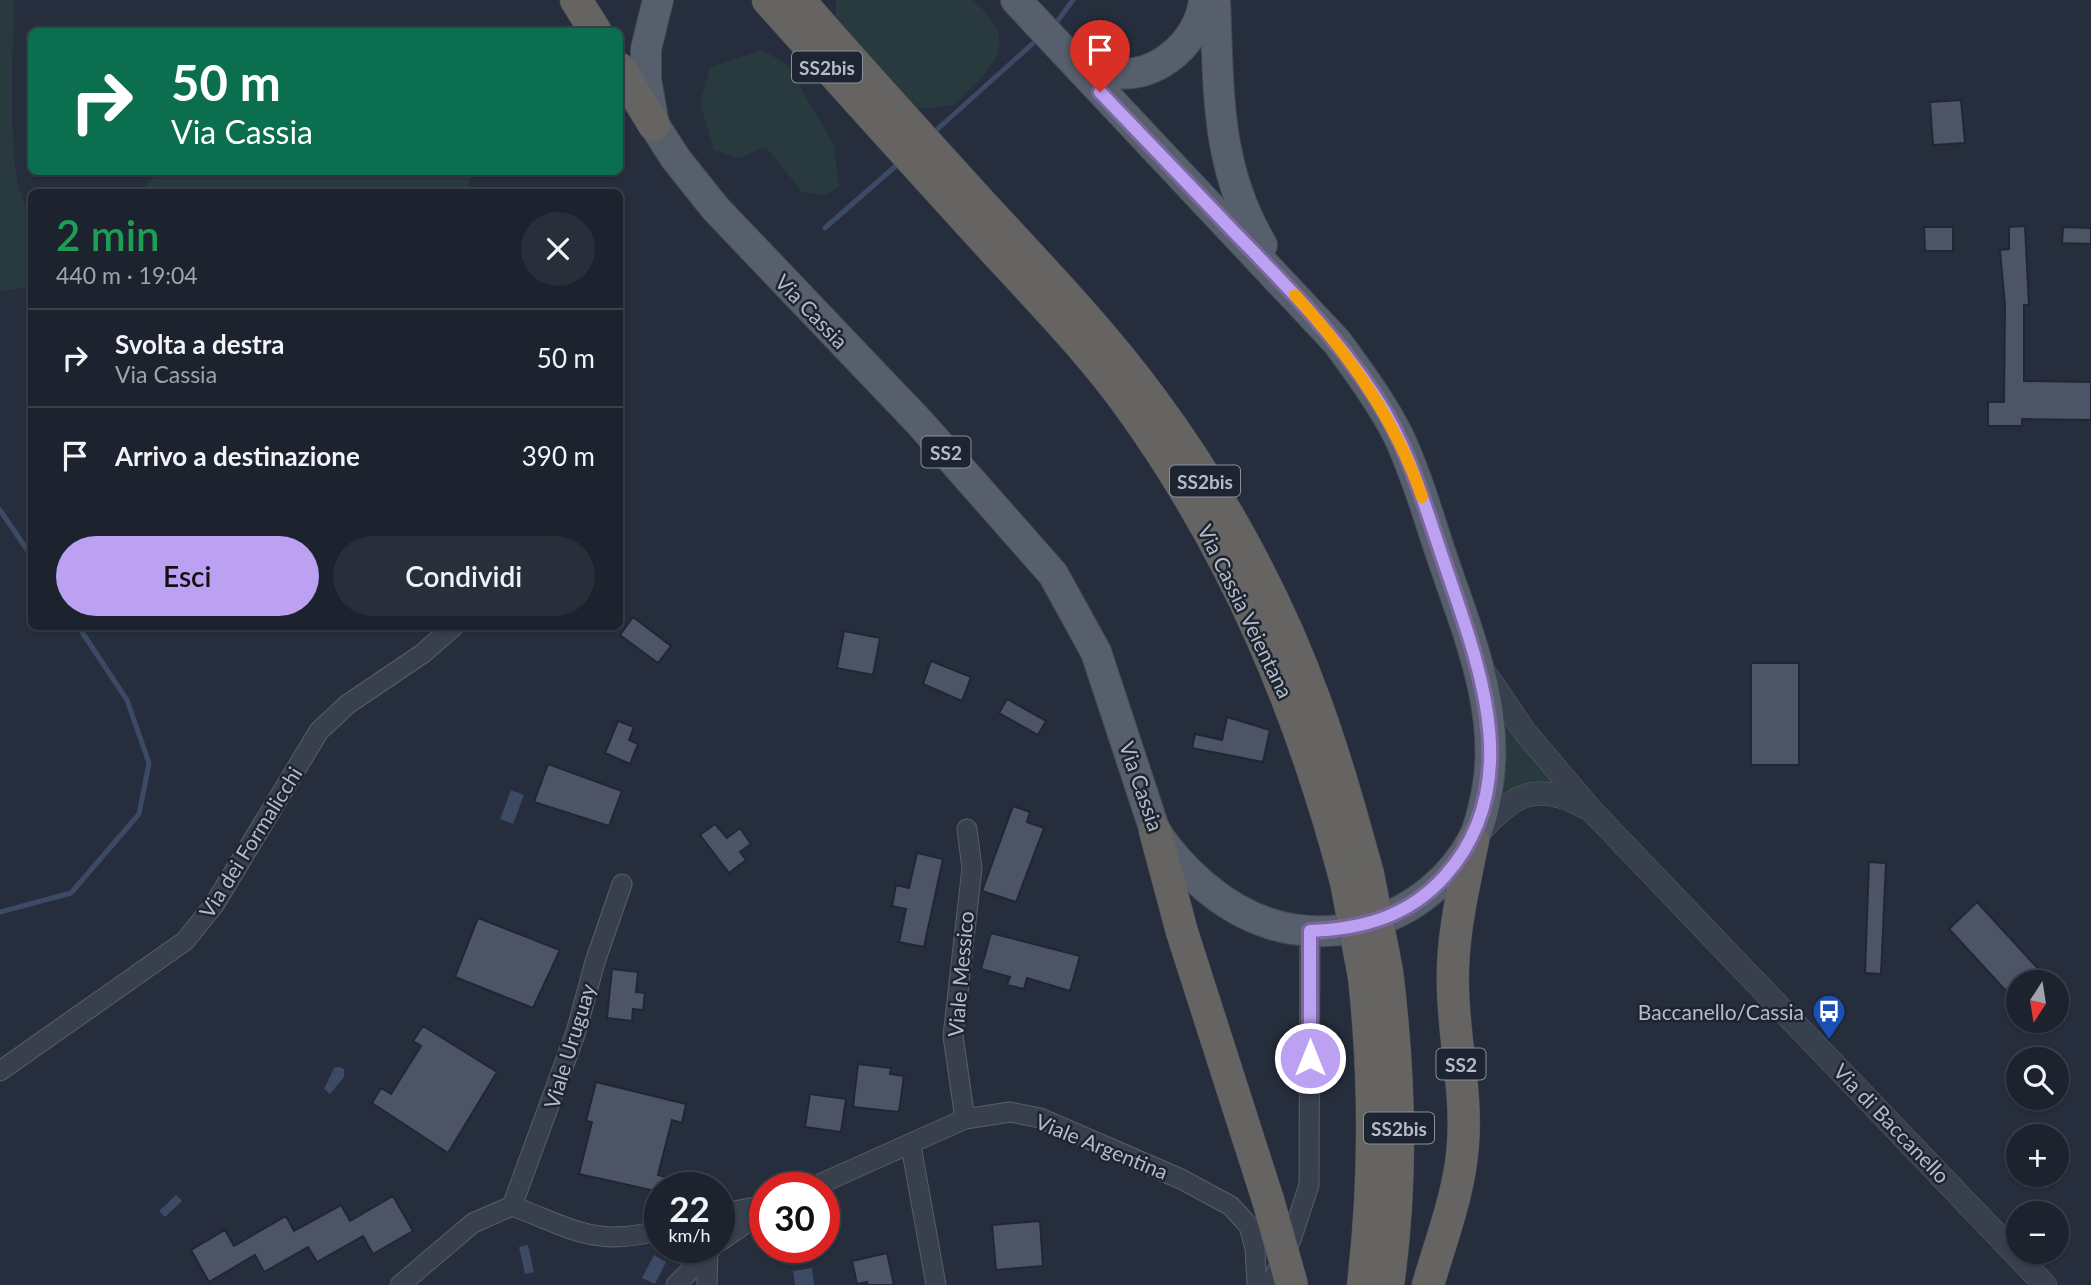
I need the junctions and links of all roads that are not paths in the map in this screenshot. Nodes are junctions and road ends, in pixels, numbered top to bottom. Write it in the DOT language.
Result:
graph roads {
  1 [pos="576,0"];
  2 [pos="658,0"];
  3 [pos="768,0"];
  4 [pos="799,0"];
  5 [pos="1016,0"];
  6 [pos="1204,0"];
  7 [pos="1215,0"];
  8 [pos="594,28"];
  9 [pos="1051,40"];
  10 [pos="623,74"];
  11 [pos="654,125"];
  12 [pos="895,127"];
  13 [pos="1286,285"];
  14 [pos="449,630"];
  15 [pos="1476,658"];
  16 [pos="1592,811"];
  17 [pos="967,829"];
  18 [pos="1154,831"];
  19 [pos="1473,841"];
  20 [pos="622,884"];
  21 [pos="1310,931"];
  22 [pos="1376,974"];
  23 [pos="0,1071"];
  24 [pos="965,1119"];
  25 [pos="911,1146"];
  26 [pos="840,1176"];
  27 [pos="512,1206"];
  28 [pos="644,1234"];
  29 [pos="697,1263"];
  30 [pos="710,1263"];
  31 [pos="400,1285"];
  32 [pos="676,1285"];
  33 [pos="707,1285"];
  34 [pos="936,1285"];
  35 [pos="1256,1285"];
  36 [pos="1270,1285"];
  37 [pos="1292,1285"];
  38 [pos="1363,1285"];
  39 [pos="1388,1285"];
  40 [pos="1428,1285"];
  41 [pos="2045,1285"];
  1 -- 8 [label="highway"];
  2 -- 11 [label="main road, Via Cassia / SS2"];
  3 -- 12 [label="highway, Via Cassia Veientana / SS2bis"];
  4 -- 12 [label="highway, Via Cassia Veientana / SS2bis"];
  5 -- 9 [label="main road, Via Cassia / SS2"];
  6 -- 9 [label="main road, Via Cassia / SS2"];
  7 -- 13 [label="main road, Via Cassia / SS2"];
  9 -- 13 [label="main road, Via Cassia / SS2"];
  10 -- 11 [label="highway"];
  11 -- 18 [label="main road, Via Cassia / SS2"];
  12 -- 22 [label="highway, Via Cassia Veientana / SS2bis, bridge"];
  13 -- 15 [label="main road, Via Cassia / SS2"];
  14 -- 23 [label="street, Via dei Formalicchi"];
  15 -- 16 [label="street, Via di Baccanello"];
  15 -- 19 [label="main road, Via Cassia / SS2"];
  16 -- 19 [label="street, Via di Baccanello"];
  16 -- 41 [label="street, Via di Baccanello"];
  17 -- 24 [label="street, Viale Messico"];
  18 -- 21 [label="main road, Via Cassia / SS2"];
  18 -- 37 [label="highway, SS2, bridge"];
  19 -- 21 [label="main road, Via Cassia / SS2"];
  19 -- 40 [label="highway, SS2"];
  20 -- 27 [label="street, Viale Uruguay"];
  21 -- 36 [label="street"];
  22 -- 38 [label="highway, Via Cassia Veientana / SS2bis"];
  22 -- 39 [label="highway, Via Cassia Veientana / SS2bis"];
  24 -- 25 [label="street, Viale Argentina"];
  24 -- 35 [label="street, Viale Argentina"];
  25 -- 26 [label="street, Viale Argentina"];
  25 -- 34 [label="street"];
  27 -- 28 [label="street"];
  27 -- 31 [label="street"];
  29 -- 32 [label="street"];
  30 -- 33 [label="street"];
}
